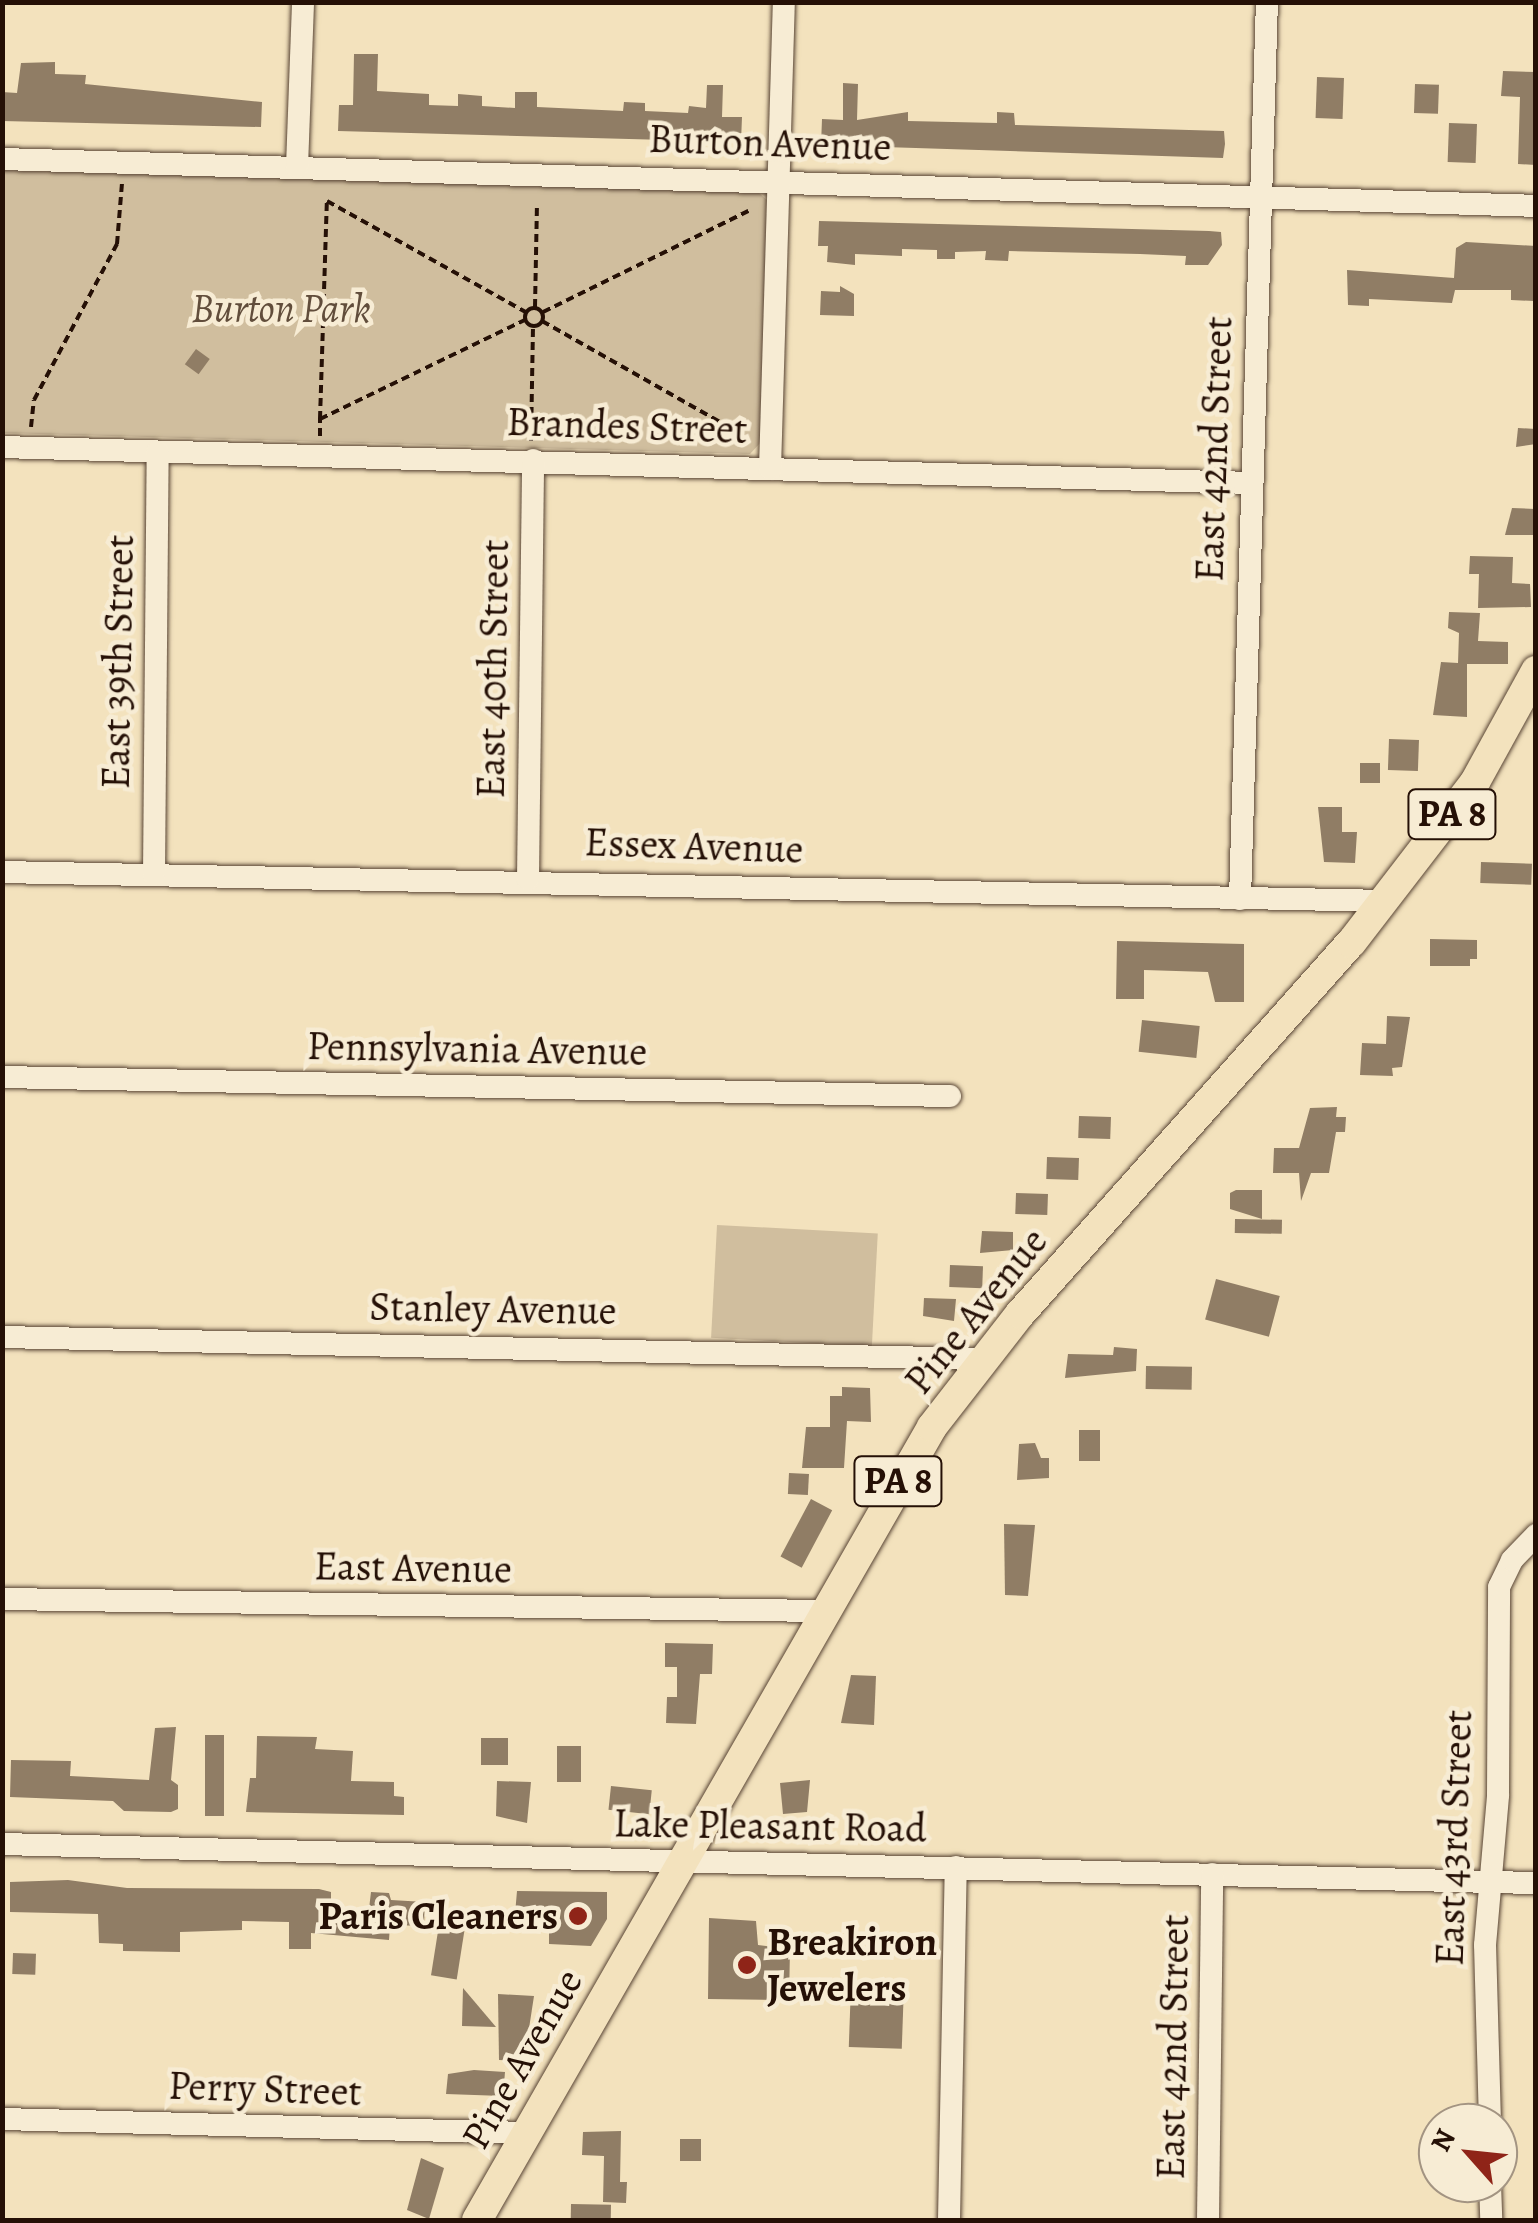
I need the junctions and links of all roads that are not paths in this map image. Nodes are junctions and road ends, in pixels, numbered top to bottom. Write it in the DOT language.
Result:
graph roads {
  1 [pos="303,2"];
  2 [pos="784,2"];
  3 [pos="1267,2"];
  4 [pos="2,159"];
  5 [pos="298,167"];
  6 [pos="780,181"];
  7 [pos="1260,196"];
  8 [pos="1536,206"];
  9 [pos="2,447"];
  10 [pos="158,452"];
  11 [pos="534,460"];
  12 [pos="770,469"];
  13 [pos="1250,483"];
  14 [pos="1536,671"];
  15 [pos="2,872"];
  16 [pos="154,874"];
  17 [pos="528,878"];
  18 [pos="1240,898"];
  19 [pos="1384,901"];
  20 [pos="2,1077"];
  21 [pos="950,1096"];
  22 [pos="2,1338"];
  23 [pos="982,1359"];
  24 [pos="1536,1535"];
  25 [pos="2,1598"];
  26 [pos="822,1612"];
  27 [pos="2,1844"];
  28 [pos="680,1862"];
  29 [pos="956,1867"];
  30 [pos="1212,1874"];
  31 [pos="1491,1882"];
  32 [pos="1536,1883"];
  33 [pos="1489,2103"];
  34 [pos="2,2119"];
  35 [pos="526,2134"];
  36 [pos="477,2220"];
  37 [pos="950,2220"];
  38 [pos="1208,2220"];
  1 -- 5 [label="street"];
  2 -- 6 [label="street"];
  3 -- 7 [label="street, East 42nd Street"];
  4 -- 5 [label="street, Burton Avenue"];
  5 -- 6 [label="street, Burton Avenue"];
  6 -- 7 [label="street, Burton Avenue"];
  6 -- 12 [label="street"];
  7 -- 8 [label="street, Burton Avenue"];
  7 -- 13 [label="street, East 42nd Street"];
  9 -- 10 [label="street, Brandes Street"];
  10 -- 11 [label="street, Brandes Street"];
  10 -- 16 [label="street, East 39th Street"];
  11 -- 12 [label="street, Brandes Street"];
  11 -- 17 [label="street, East 40th Street"];
  12 -- 13 [label="street, Brandes Street"];
  13 -- 18 [label="street, East 42nd Street"];
  14 -- 19 [label="main road, Pine Avenue / PA 8"];
  15 -- 16 [label="street, Essex Avenue"];
  16 -- 17 [label="street, Essex Avenue"];
  17 -- 18 [label="street, Essex Avenue"];
  18 -- 19 [label="street, Essex Avenue"];
  19 -- 23 [label="main road, Pine Avenue / PA 8"];
  20 -- 21 [label="street, Pennsylvania Avenue"];
  22 -- 23 [label="street, Stanley Avenue"];
  23 -- 26 [label="main road, Pine Avenue / PA 8"];
  24 -- 31 [label="street, East 43rd Street"];
  25 -- 26 [label="street, East Avenue"];
  26 -- 28 [label="main road, Pine Avenue / PA 8"];
  27 -- 28 [label="street, Lake Pleasant Road"];
  28 -- 29 [label="street, Lake Pleasant Road"];
  28 -- 35 [label="main road, Pine Avenue / PA 8"];
  29 -- 30 [label="street, Lake Pleasant Road"];
  29 -- 37 [label="street"];
  30 -- 31 [label="street, Lake Pleasant Road"];
  30 -- 38 [label="street, East 42nd Street"];
  31 -- 32 [label="street, Lake Pleasant Road"];
  31 -- 33 [label="street, East 43rd Street"];
  34 -- 35 [label="street, Perry Street"];
  35 -- 36 [label="main road, Pine Avenue / PA 8"];
}
